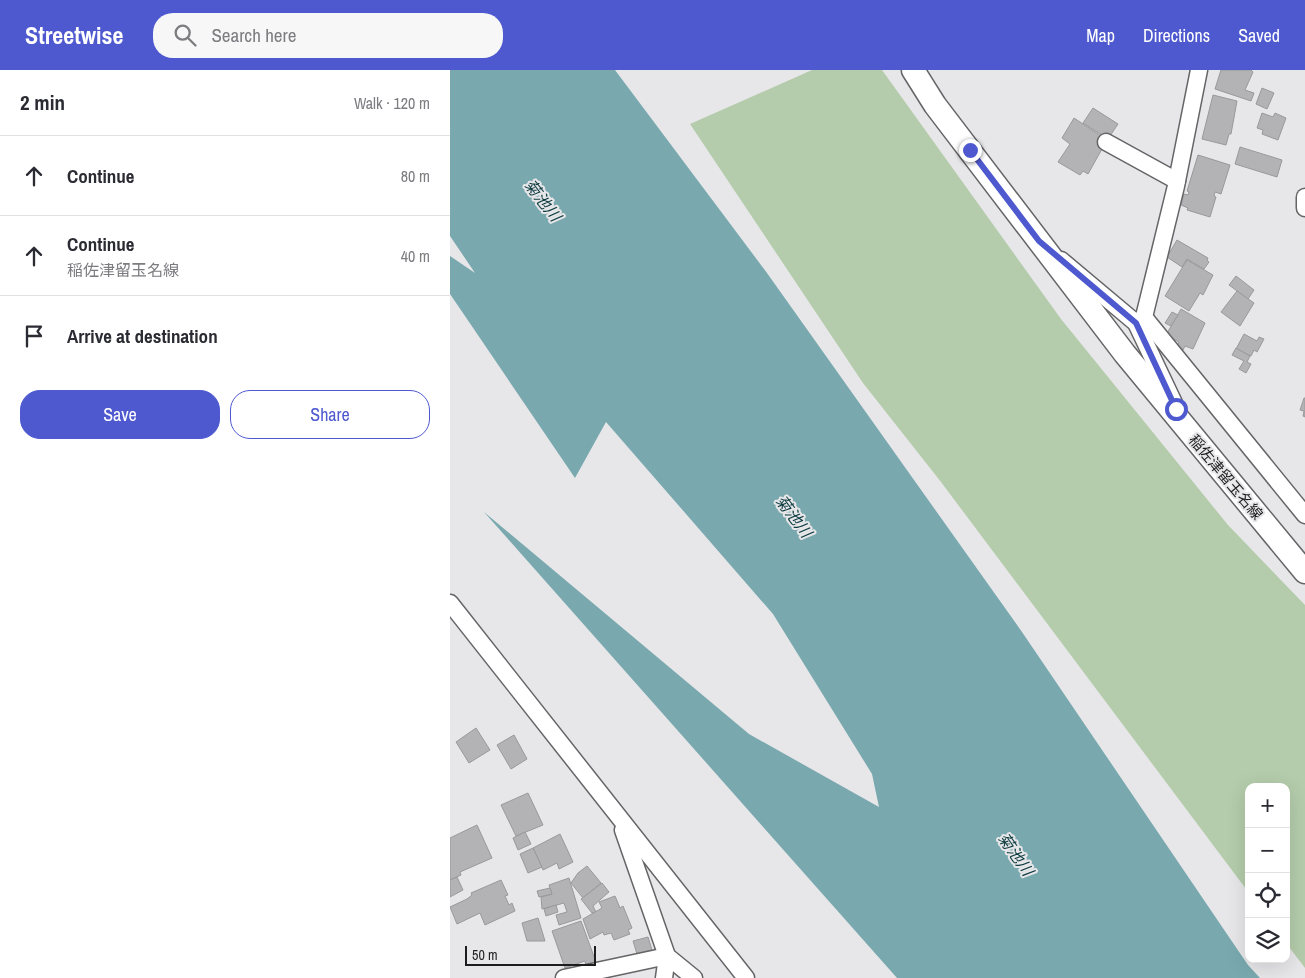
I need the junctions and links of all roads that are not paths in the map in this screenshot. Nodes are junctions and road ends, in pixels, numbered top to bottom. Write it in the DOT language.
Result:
graph roads {
  1 [pos="913,70"];
  2 [pos="1199,70"];
  3 [pos="1106,142"];
  4 [pos="1177,181"];
  5 [pos="1305,197"];
  6 [pos="1305,208"];
  7 [pos="1039,241"];
  8 [pos="1140,320"];
  9 [pos="1184,426"];
  10 [pos="1305,515"];
  11 [pos="1305,572"];
  12 [pos="450,602"];
  13 [pos="619,818"];
  14 [pos="667,956"];
  15 [pos="564,978"];
  16 [pos="664,978"];
  17 [pos="694,978"];
  18 [pos="746,978"];
  1 -- 7 [label="main road, 稲佐津留玉名線"];
  2 -- 4 [label="street"];
  3 -- 4 [label="street"];
  4 -- 8 [label="street"];
  5 -- 6 [label="street"];
  7 -- 8 [label="street"];
  7 -- 9 [label="main road, 稲佐津留玉名線"];
  8 -- 9 [label="street"];
  8 -- 10 [label="street"];
  9 -- 11 [label="main road, 稲佐津留玉名線"];
  12 -- 13 [label="street"];
  13 -- 14 [label="street"];
  13 -- 18 [label="street"];
  14 -- 15 [label="street"];
  14 -- 16 [label="street"];
  14 -- 17 [label="street"];
}
